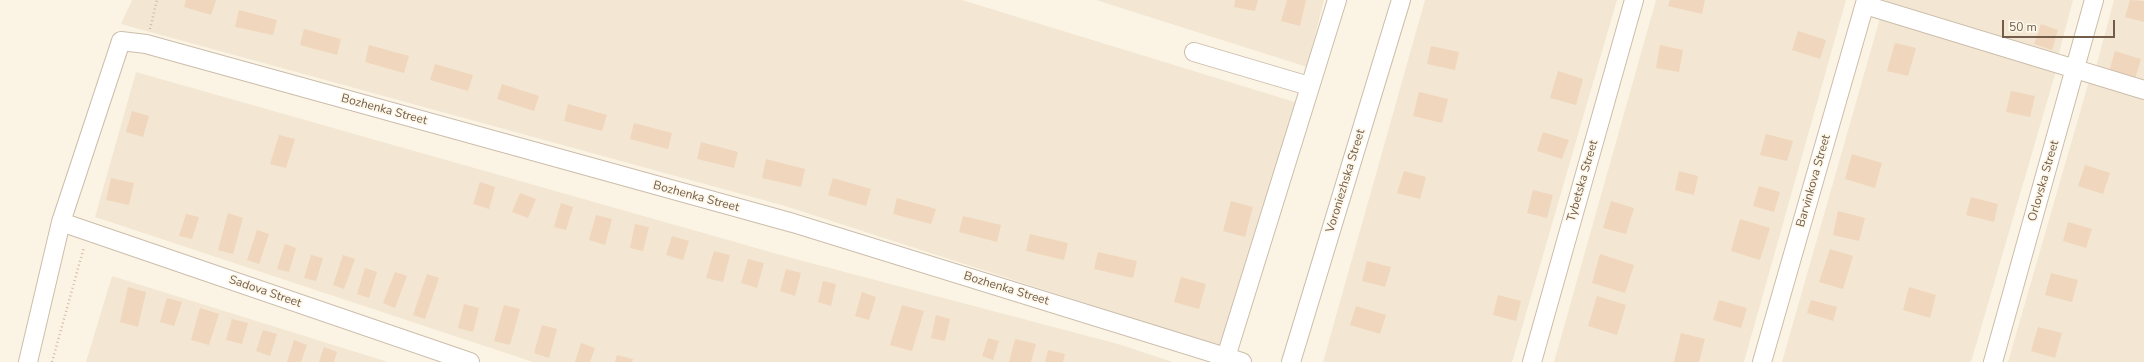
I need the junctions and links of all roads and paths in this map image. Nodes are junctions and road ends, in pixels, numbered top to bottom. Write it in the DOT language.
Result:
graph roads {
  1 [pos="157,0"];
  2 [pos="1337,0"];
  3 [pos="1401,0"];
  4 [pos="1634,0"];
  5 [pos="2094,0"];
  6 [pos="1865,2"];
  7 [pos="146,44"];
  8 [pos="1194,52"];
  9 [pos="2075,71"];
  10 [pos="1309,86"];
  11 [pos="2144,90"];
  12 [pos="61,222"];
  13 [pos="88,231"];
  14 [pos="432,356"];
  15 [pos="1234,359"];
  16 [pos="28,362"];
  17 [pos="52,362"];
  18 [pos="470,362"];
  19 [pos="1291,362"];
  20 [pos="1532,362"];
  21 [pos="1762,362"];
  22 [pos="1993,362"];
  1 -- 7 [label="path"];
  2 -- 10 [label="street"];
  3 -- 19 [label="street, Voroniezhska Street"];
  4 -- 20 [label="street, Tybetska Street"];
  5 -- 9 [label="street, Orlovska Street"];
  6 -- 9 [label="street"];
  6 -- 21 [label="street, Barvinkova Street"];
  7 -- 12 [label="street, Bozhenka Street"];
  7 -- 15 [label="street, Bozhenka Street"];
  8 -- 10 [label="street"];
  9 -- 11 [label="street"];
  9 -- 22 [label="street, Orlovska Street"];
  10 -- 15 [label="street"];
  12 -- 13 [label="street, Sadova Street"];
  12 -- 16 [label="street"];
  13 -- 14 [label="street, Sadova Street"];
  13 -- 17 [label="path"];
  14 -- 18 [label="street, Sadova Street"];
}
